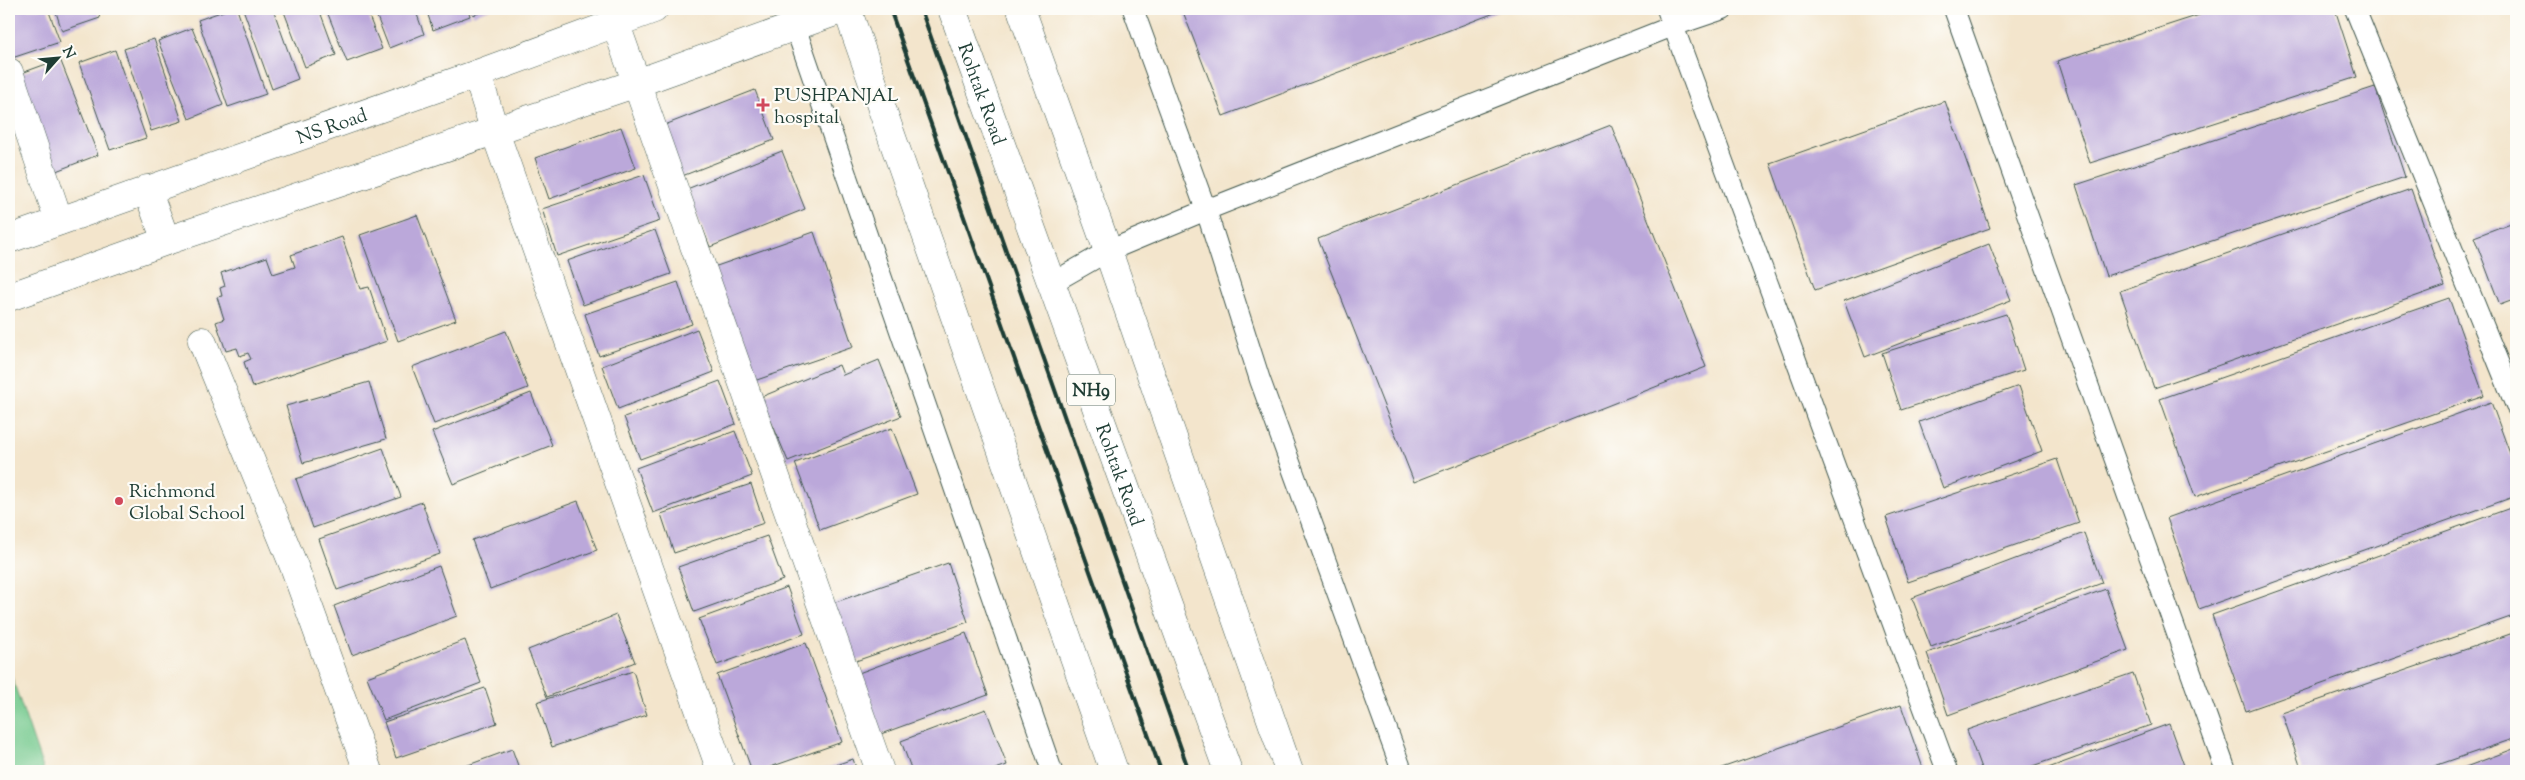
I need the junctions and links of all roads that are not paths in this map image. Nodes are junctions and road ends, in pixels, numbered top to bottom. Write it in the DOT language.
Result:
graph roads {
  1 [pos="654,9"];
  2 [pos="845,9"];
  3 [pos="952,9"];
  4 [pos="1022,9"];
  5 [pos="1133,9"];
  6 [pos="1723,9"];
  7 [pos="1954,9"];
  8 [pos="2355,9"];
  9 [pos="792,17"];
  10 [pos="1670,17"];
  11 [pos="615,22"];
  12 [pos="9,72"];
  13 [pos="478,74"];
  14 [pos="637,83"];
  15 [pos="495,132"];
  16 [pos="147,189"];
  17 [pos="1206,210"];
  18 [pos="59,221"];
  19 [pos="9,239"];
  20 [pos="166,241"];
  21 [pos="1108,251"];
  22 [pos="1052,283"];
  23 [pos="9,297"];
  24 [pos="202,341"];
  25 [pos="2516,406"];
  26 [pos="368,771"];
  27 [pos="721,771"];
  28 [pos="880,771"];
  29 [pos="1052,771"];
  30 [pos="1114,771"];
  31 [pos="1228,771"];
  32 [pos="1289,771"];
  33 [pos="1402,771"];
  34 [pos="1947,771"];
  35 [pos="2226,771"];
  1 -- 11 [label="main road, NS Road"];
  2 -- 9 [label="main road"];
  2 -- 30 [label="main road"];
  3 -- 22 [label="main road, Rohtak Road / NH9"];
  4 -- 21 [label="main road"];
  5 -- 17 [label="lane"];
  6 -- 10 [label="lane"];
  7 -- 35 [label="lane"];
  8 -- 25 [label="lane"];
  9 -- 14 [label="main road"];
  9 -- 29 [label="lane"];
  10 -- 17 [label="lane"];
  10 -- 34 [label="lane"];
  11 -- 13 [label="main road, NS Road"];
  11 -- 14 [label="main road"];
  12 -- 18 [label="main road"];
  13 -- 15 [label="main road"];
  13 -- 16 [label="main road, NS Road"];
  14 -- 15 [label="main road"];
  14 -- 28 [label="main road"];
  15 -- 20 [label="main road"];
  15 -- 27 [label="main road"];
  16 -- 18 [label="main road, NS Road"];
  16 -- 20 [label="main road"];
  17 -- 21 [label="lane"];
  17 -- 33 [label="lane"];
  18 -- 19 [label="main road, NS Road"];
  20 -- 23 [label="main road"];
  21 -- 22 [label="lane"];
  21 -- 32 [label="main road"];
  22 -- 31 [label="main road, Rohtak Road / NH9"];
  24 -- 26 [label="main road"];
}
